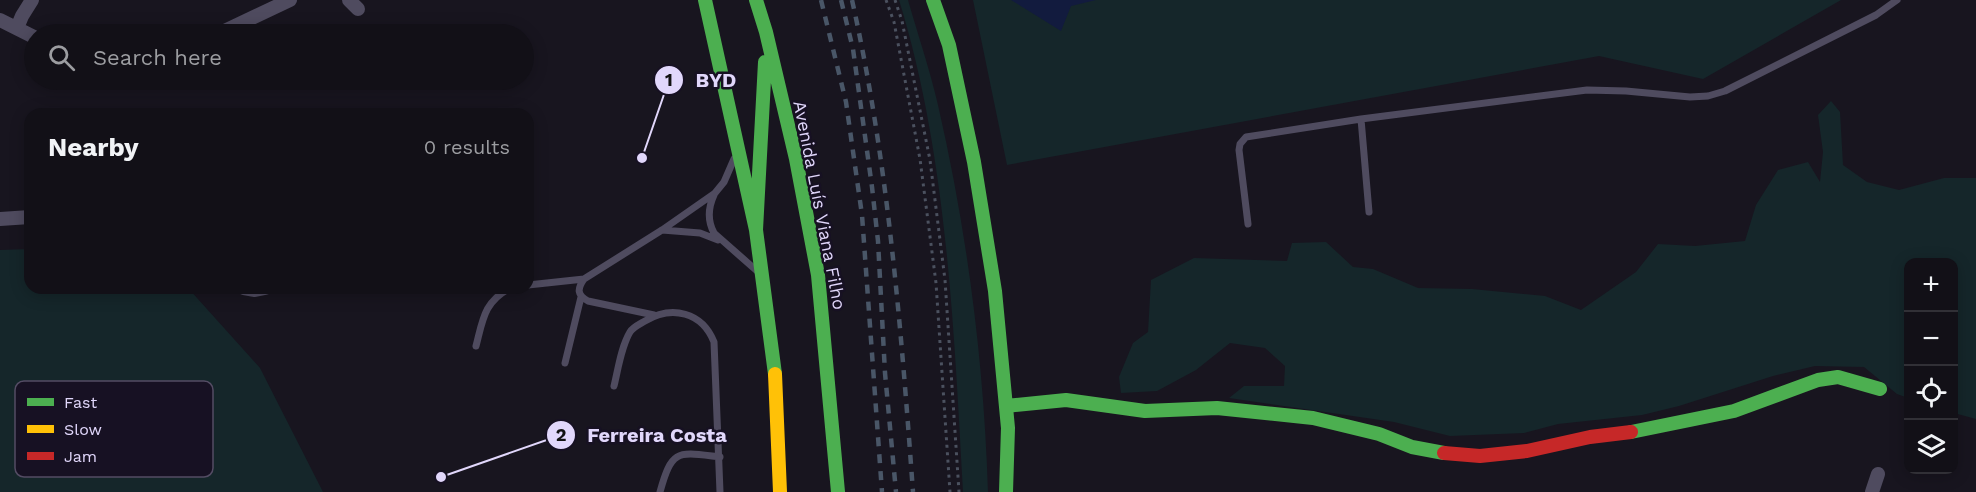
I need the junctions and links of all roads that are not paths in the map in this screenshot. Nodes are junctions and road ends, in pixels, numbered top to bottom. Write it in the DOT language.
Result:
graph roads {
  1 [pos="32,0"];
  2 [pos="290,0"];
  3 [pos="705,0"];
  4 [pos="756,0"];
  5 [pos="933,0"];
  6 [pos="1897,0"];
  7 [pos="0,20"];
  8 [pos="239,24"];
  9 [pos="17,28"];
  10 [pos="24,32"];
  11 [pos="766,32"];
  12 [pos="1361,120"];
  13 [pos="739,145"];
  14 [pos="715,193"];
  15 [pos="1369,212"];
  16 [pos="24,217"];
  17 [pos="0,219"];
  18 [pos="1248,224"];
  19 [pos="662,230"];
  20 [pos="756,230"];
  21 [pos="722,242"];
  22 [pos="763,278"];
  23 [pos="584,279"];
  24 [pos="534,284"];
  25 [pos="499,294"];
  26 [pos="581,297"];
  27 [pos="654,315"];
  28 [pos="476,346"];
  29 [pos="565,363"];
  30 [pos="614,386"];
  31 [pos="1880,389"];
  32 [pos="1006,406"];
  33 [pos="1008,428"];
  34 [pos="780,455"];
  35 [pos="720,457"];
  36 [pos="1878,474"];
  37 [pos="660,492"];
  38 [pos="720,492"];
  39 [pos="771,492"];
  40 [pos="780,492"];
  41 [pos="838,492"];
  42 [pos="1006,492"];
  43 [pos="1021,492"];
  44 [pos="1872,492"];
  1 -- 9 [label="street"];
  2 -- 8 [label="street"];
  3 -- 13 [label="main road"];
  4 -- 11 [label="main road, Avenida Luís Viana Filho"];
  5 -- 32 [label="main road"];
  6 -- 12 [label="lane"];
  7 -- 9 [label="street"];
  9 -- 10 [label="street"];
  11 -- 20 [label="main road"];
  11 -- 41 [label="main road, Avenida Luís Viana Filho"];
  12 -- 15 [label="lane"];
  12 -- 18 [label="lane"];
  13 -- 14 [label="lane"];
  13 -- 20 [label="main road"];
  14 -- 19 [label="lane"];
  14 -- 21 [label="lane"];
  16 -- 17 [label="street"];
  19 -- 21 [label="lane"];
  19 -- 23 [label="lane"];
  20 -- 22 [label="main road"];
  21 -- 22 [label="lane"];
  22 -- 34 [label="main road"];
  23 -- 24 [label="lane"];
  23 -- 26 [label="lane"];
  25 -- 28 [label="lane"];
  26 -- 27 [label="lane"];
  26 -- 29 [label="lane"];
  27 -- 30 [label="lane"];
  27 -- 35 [label="lane"];
  31 -- 32 [label="main road"];
  32 -- 33 [label="main road"];
  33 -- 42 [label="main road"];
  33 -- 43 [label="main road"];
  34 -- 39 [label="lane"];
  34 -- 40 [label="main road"];
  35 -- 37 [label="lane"];
  35 -- 38 [label="lane"];
  36 -- 44 [label="street"];
}
